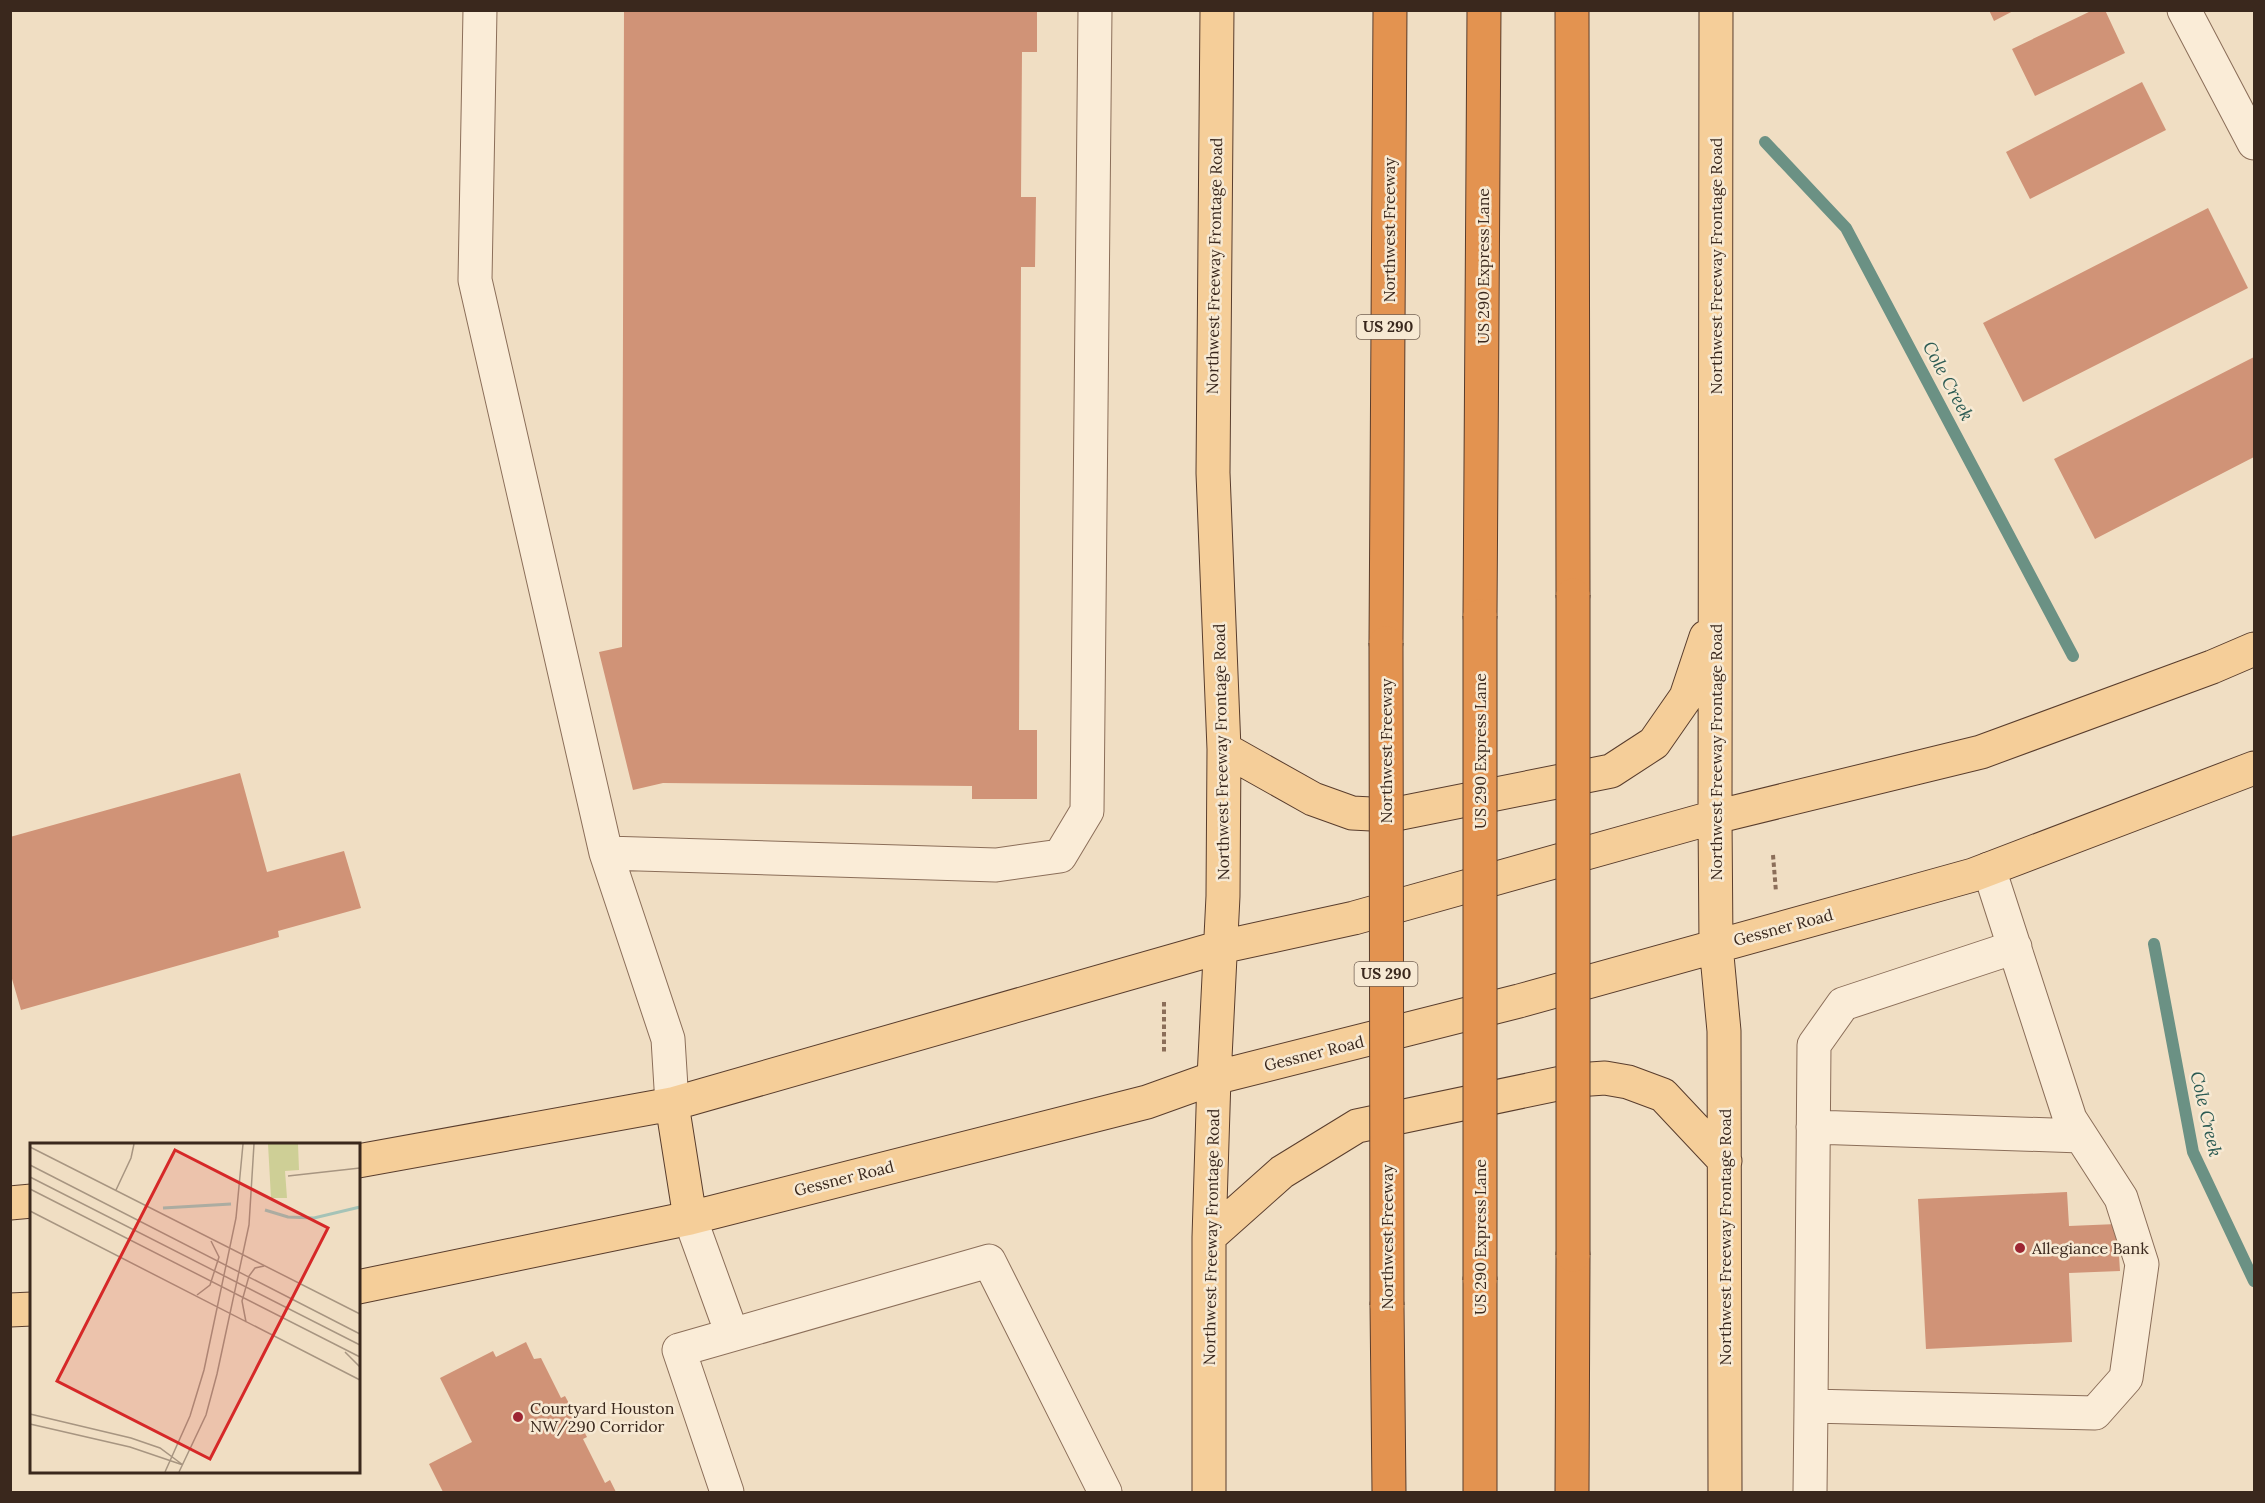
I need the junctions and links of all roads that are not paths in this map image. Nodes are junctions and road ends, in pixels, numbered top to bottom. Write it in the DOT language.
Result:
graph roads {
  1 [pos="480,10"];
  2 [pos="1095,10"];
  3 [pos="1217,10"];
  4 [pos="1390,10"];
  5 [pos="1484,10"];
  6 [pos="1572,10"];
  7 [pos="1716,10"];
  8 [pos="2184,10"];
  9 [pos="2254,143"];
  10 [pos="1715,608"];
  11 [pos="2254,649"];
  12 [pos="1224,749"];
  13 [pos="2254,768"];
  14 [pos="1716,817"];
  15 [pos="606,853"];
  16 [pos="1989,869"];
  17 [pos="1716,945"];
  18 [pos="1221,947"];
  19 [pos="2014,947"];
  20 [pos="1214,1078"];
  21 [pos="672,1104"];
  22 [pos="1813,1126"];
  23 [pos="2081,1136"];
  24 [pos="360,1161"];
  25 [pos="1725,1161"];
  26 [pos="30,1201"];
  27 [pos="10,1203"];
  28 [pos="690,1218"];
  29 [pos="1209,1237"];
  30 [pos="360,1287"];
  31 [pos="30,1309"];
  32 [pos="10,1310"];
  33 [pos="732,1334"];
  34 [pos="1811,1406"];
  35 [pos="728,1492"];
  36 [pos="1105,1492"];
  37 [pos="1209,1492"];
  38 [pos="1389,1492"];
  39 [pos="1480,1492"];
  40 [pos="1572,1492"];
  41 [pos="1725,1492"];
  42 [pos="1810,1492"];
  1 -- 15 [label="lane"];
  2 -- 15 [label="lane"];
  3 -- 12 [label="main road, Northwest Freeway Frontage Road"];
  4 -- 38 [label="highway, Northwest Freeway / US 290, bridge"];
  5 -- 39 [label="highway, US 290 Express Lane, bridge"];
  6 -- 40 [label="highway, bridge"];
  7 -- 10 [label="main road, Northwest Freeway Frontage Road"];
  8 -- 9 [label="lane"];
  10 -- 12 [label="main road"];
  10 -- 14 [label="main road, Northwest Freeway Frontage Road"];
  11 -- 14 [label="main road"];
  12 -- 18 [label="main road, Northwest Freeway Frontage Road"];
  13 -- 16 [label="main road, Gessner Road"];
  14 -- 17 [label="main road, Northwest Freeway Frontage Road"];
  14 -- 18 [label="main road"];
  15 -- 21 [label="lane"];
  16 -- 17 [label="main road, Gessner Road"];
  16 -- 19 [label="lane"];
  17 -- 20 [label="main road, Gessner Road"];
  17 -- 25 [label="main road, Northwest Freeway Frontage Road"];
  18 -- 20 [label="main road, Northwest Freeway Frontage Road"];
  18 -- 21 [label="main road"];
  19 -- 22 [label="lane"];
  19 -- 23 [label="lane"];
  20 -- 28 [label="main road, Gessner Road"];
  20 -- 29 [label="main road, Northwest Freeway Frontage Road"];
  21 -- 24 [label="main road"];
  21 -- 28 [label="main road"];
  22 -- 23 [label="lane"];
  22 -- 34 [label="lane"];
  23 -- 34 [label="lane"];
  25 -- 29 [label="main road"];
  25 -- 41 [label="main road, Northwest Freeway Frontage Road"];
  26 -- 27 [label="main road"];
  28 -- 30 [label="main road, Gessner Road"];
  28 -- 33 [label="lane"];
  29 -- 37 [label="main road, Northwest Freeway Frontage Road"];
  31 -- 32 [label="main road"];
  33 -- 35 [label="lane"];
  33 -- 36 [label="lane"];
  34 -- 42 [label="lane"];
}
